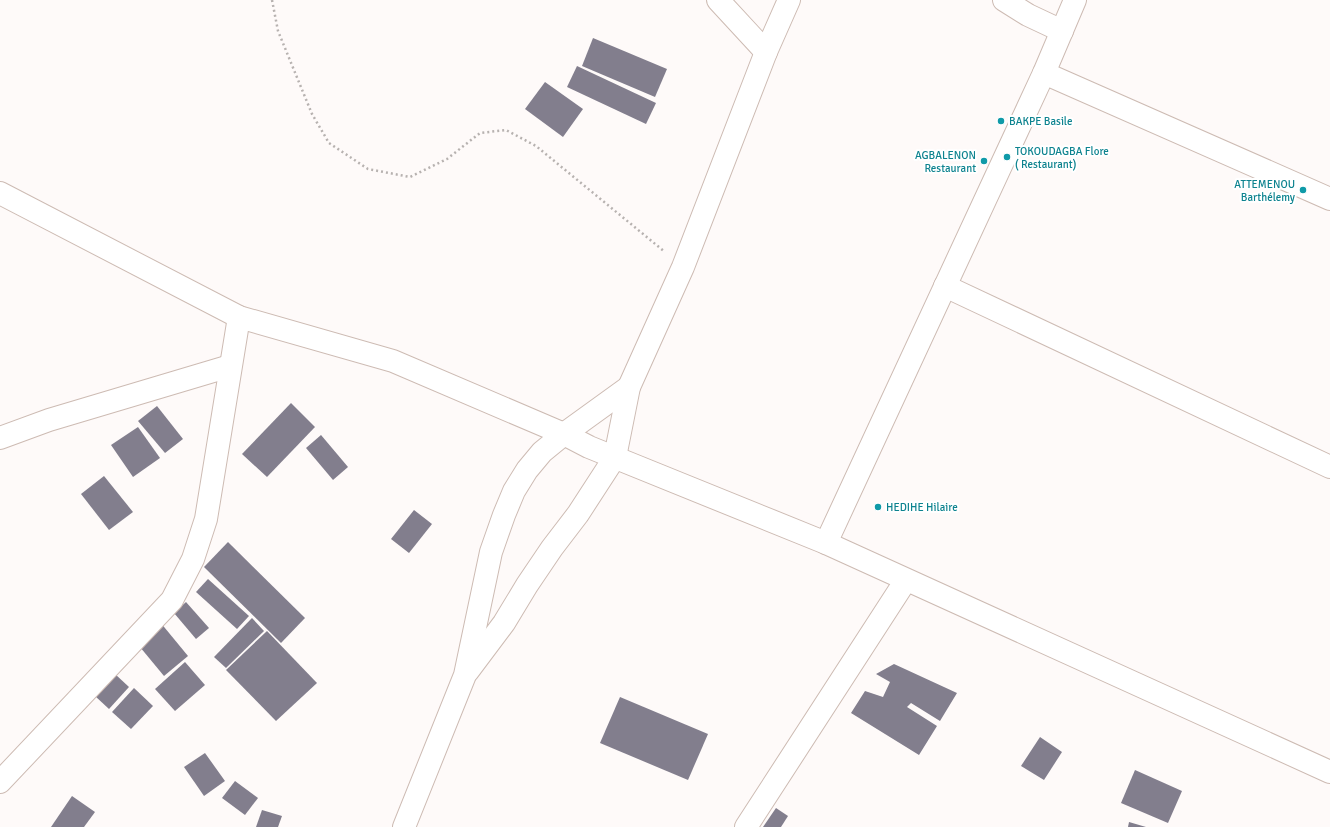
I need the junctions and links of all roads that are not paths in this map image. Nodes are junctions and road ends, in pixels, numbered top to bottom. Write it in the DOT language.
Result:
graph roads {
  1 [pos="718,0"];
  2 [pos="789,0"];
  3 [pos="1004,0"];
  4 [pos="1075,0"];
  5 [pos="1062,31"];
  6 [pos="766,52"];
  7 [pos="1044,73"];
  8 [pos="0,193"];
  9 [pos="1330,199"];
  10 [pos="945,286"];
  11 [pos="239,317"];
  12 [pos="230,366"];
  13 [pos="629,387"];
  14 [pos="564,434"];
  15 [pos="0,438"];
  16 [pos="615,457"];
  17 [pos="1330,467"];
  18 [pos="826,543"];
  19 [pos="906,580"];
  20 [pos="465,675"];
  21 [pos="1330,772"];
  22 [pos="0,782"];
  23 [pos="404,827"];
  24 [pos="746,827"];
  1 -- 6 [label="street"];
  2 -- 6 [label="street"];
  3 -- 5 [label="street"];
  4 -- 5 [label="street"];
  5 -- 7 [label="street"];
  6 -- 13 [label="street"];
  7 -- 9 [label="street"];
  7 -- 10 [label="street"];
  8 -- 11 [label="street"];
  10 -- 17 [label="street"];
  10 -- 18 [label="street"];
  11 -- 12 [label="street"];
  11 -- 14 [label="street"];
  12 -- 15 [label="street"];
  12 -- 22 [label="street"];
  13 -- 14 [label="street"];
  13 -- 16 [label="street"];
  14 -- 16 [label="street"];
  14 -- 20 [label="street"];
  16 -- 18 [label="street"];
  16 -- 20 [label="street"];
  18 -- 19 [label="street"];
  19 -- 21 [label="street"];
  19 -- 24 [label="street"];
  20 -- 23 [label="street"];
}
